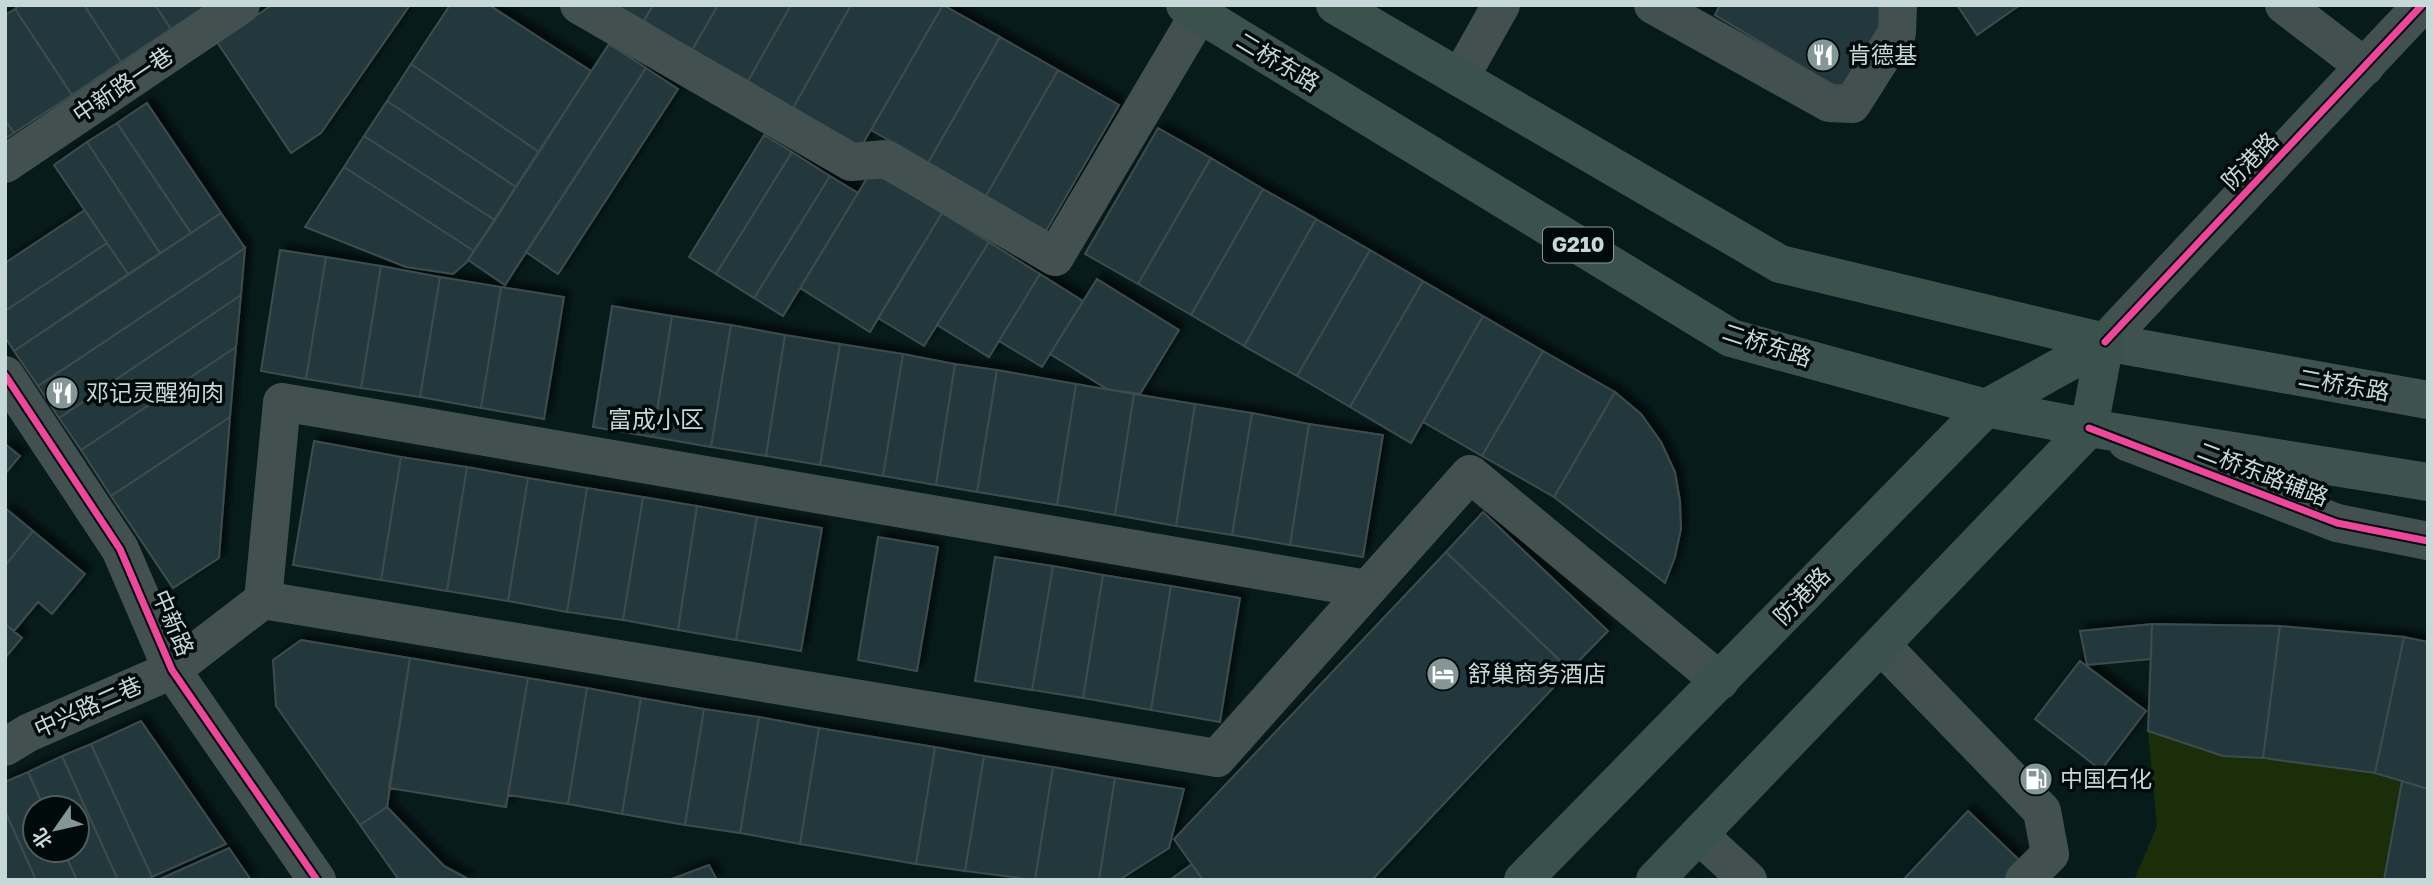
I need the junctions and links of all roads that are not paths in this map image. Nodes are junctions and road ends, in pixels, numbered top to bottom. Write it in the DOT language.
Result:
graph roads {
  1 [pos="241,5"];
  2 [pos="579,5"];
  3 [pos="1335,5"];
  4 [pos="1501,5"];
  5 [pos="1653,5"];
  6 [pos="1898,5"];
  7 [pos="2284,5"];
  8 [pos="2423,5"];
  9 [pos="1192,10"];
  10 [pos="2365,67"];
  11 [pos="1460,78"];
  12 [pos="5,164"];
  13 [pos="2105,342"];
  14 [pos="5,375"];
  15 [pos="2428,400"];
  16 [pos="1986,408"];
  17 [pos="2089,428"];
  18 [pos="2428,482"];
  19 [pos="2428,541"];
  20 [pos="1367,589"];
  21 [pos="263,600"];
  22 [pos="1882,646"];
  23 [pos="172,670"];
  24 [pos="1720,681"];
  25 [pos="5,747"];
  26 [pos="1699,835"];
  27 [pos="317,880"];
  28 [pos="1523,880"];
  29 [pos="1655,880"];
  30 [pos="1748,880"];
  31 [pos="2024,880"];
  1 -- 12 [label="street, 中新路一巷"];
  2 -- 9 [label="street"];
  3 -- 11 [label="highway, 二桥东路"];
  4 -- 11 [label="street"];
  5 -- 6 [label="street"];
  7 -- 10 [label="street"];
  8 -- 10 [label="street, 防港路"];
  9 -- 16 [label="highway, 二桥东路 / G210"];
  10 -- 13 [label="street, 防港路"];
  11 -- 13 [label="highway, 二桥东路"];
  13 -- 15 [label="main road, 二桥东路"];
  13 -- 16 [label="highway, 防港路"];
  13 -- 17 [label="highway"];
  14 -- 23 [label="street, 中新路"];
  16 -- 17 [label="highway, 二桥东路 / G210"];
  16 -- 24 [label="highway, 防港路"];
  17 -- 18 [label="main road, 二桥东路"];
  17 -- 19 [label="street, 二桥东路辅路"];
  17 -- 22 [label="highway"];
  20 -- 21 [label="street"];
  20 -- 21 [label="street"];
  20 -- 24 [label="street"];
  21 -- 23 [label="street, 中兴路二巷"];
  22 -- 26 [label="highway"];
  22 -- 31 [label="street"];
  23 -- 25 [label="street, 中兴路二巷"];
  23 -- 27 [label="street, 中新路"];
  24 -- 28 [label="highway, 防港路"];
  26 -- 29 [label="highway"];
  26 -- 30 [label="street"];
}
